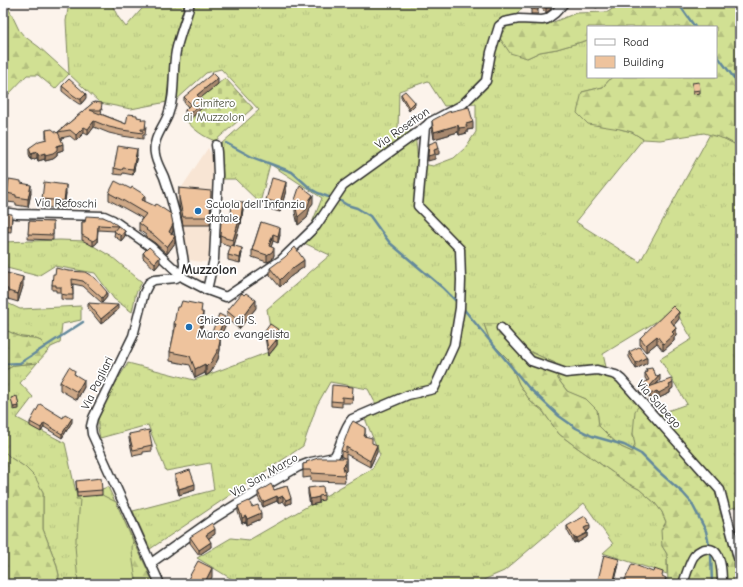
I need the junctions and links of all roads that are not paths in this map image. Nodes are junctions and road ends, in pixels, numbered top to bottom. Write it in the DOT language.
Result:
graph roads {
  1 [pos="189,3"];
  2 [pos="564,3"];
  3 [pos="425,126"];
  4 [pos="216,144"];
  5 [pos="3,212"];
  6 [pos="179,276"];
  7 [pos="207,290"];
  8 [pos="501,328"];
  9 [pos="151,563"];
  10 [pos="740,565"];
  11 [pos="160,584"];
  12 [pos="683,584"];
  13 [pos="722,584"];
  1 -- 6 [label="street"];
  2 -- 3 [label="street, Via Rosetton"];
  3 -- 7 [label="street, Via Rosetton"];
  3 -- 9 [label="street, Via San Marco"];
  4 -- 7 [label="street"];
  5 -- 6 [label="street, Via Refoschi"];
  6 -- 7 [label="street, Via Refoschi"];
  6 -- 9 [label="street, Via Pagliari"];
  8 -- 10 [label="street, Via Salbego"];
  9 -- 11 [label="street, Via Pagliari"];
  12 -- 13 [label="street"];
}
